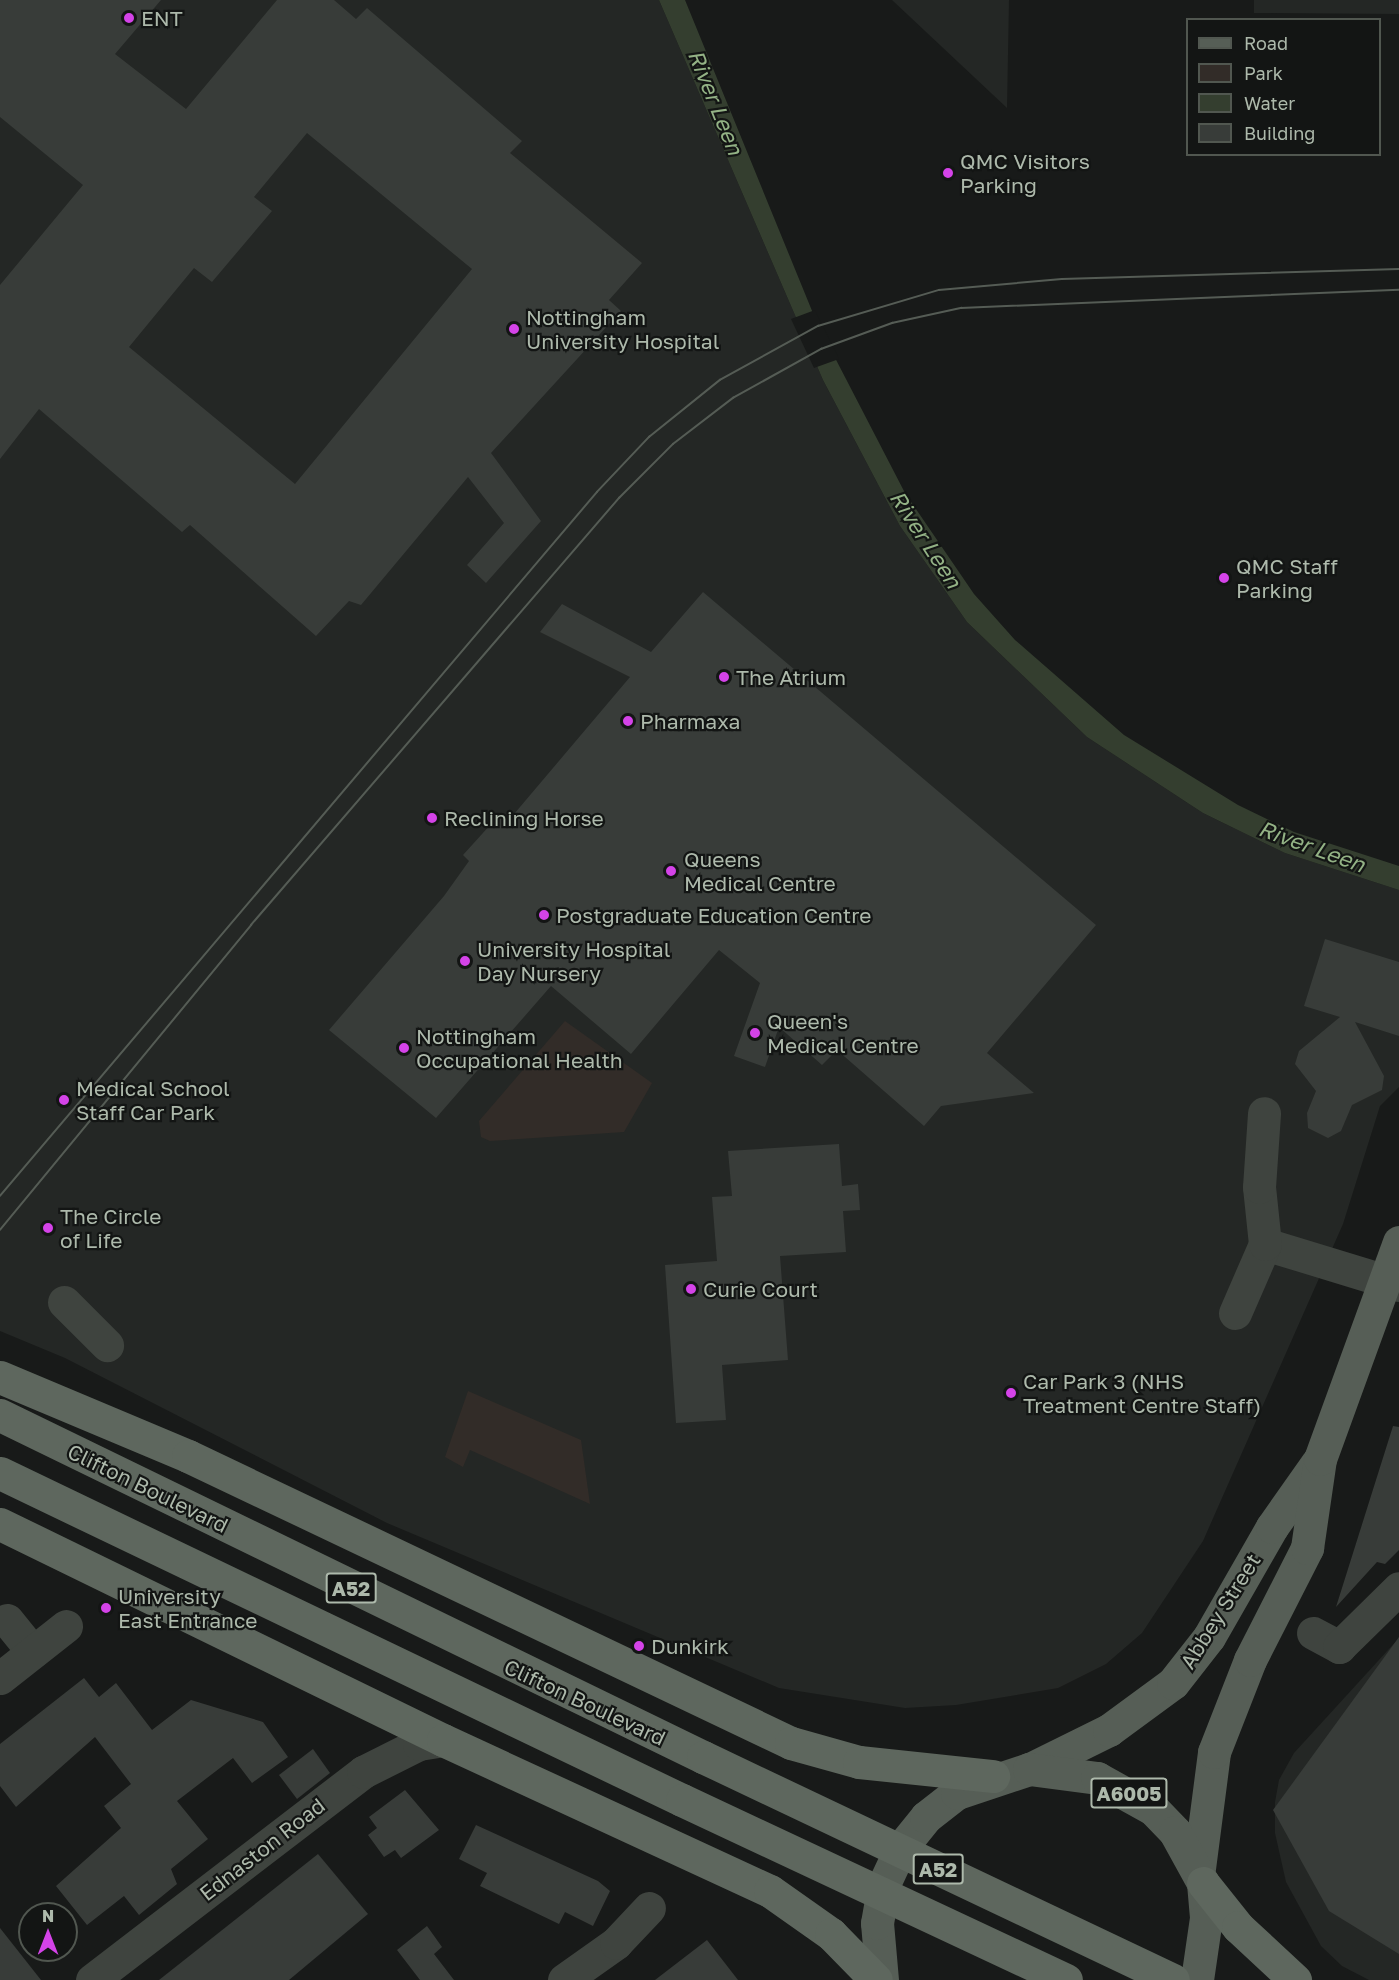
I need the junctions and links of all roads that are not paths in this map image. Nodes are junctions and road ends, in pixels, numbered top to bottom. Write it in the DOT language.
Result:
graph roads {
  1 [pos="1263,1113"];
  2 [pos="1399,1242"];
  3 [pos="1265,1244"];
  4 [pos="1393,1282"];
  5 [pos="64,1302"];
  6 [pos="1235,1313"];
  7 [pos="107,1345"];
  8 [pos="1,1377"];
  9 [pos="0,1415"];
  10 [pos="1320,1459"];
  11 [pos="0,1473"];
  12 [pos="0,1524"];
  13 [pos="1399,1588"];
  14 [pos="8,1620"];
  15 [pos="66,1626"];
  16 [pos="1313,1633"];
  17 [pos="33,1652"];
  18 [pos="0,1678"];
  19 [pos="443,1740"];
  20 [pos="1029,1769"];
  21 [pos="993,1776"];
  22 [pos="1201,1876"];
  23 [pos="649,1908"];
  24 [pos="92,1980"];
  25 [pos="564,1980"];
  26 [pos="876,1980"];
  27 [pos="882,1980"];
  28 [pos="1066,1980"];
  29 [pos="1173,1980"];
  30 [pos="1197,1980"];
  31 [pos="1295,1980"];
  1 -- 3 [label="street"];
  2 -- 4 [label="main road, Abbey Street"];
  3 -- 4 [label="street"];
  3 -- 6 [label="street"];
  4 -- 10 [label="main road, Abbey Street"];
  5 -- 7 [label="street"];
  8 -- 21 [label="highway"];
  9 -- 29 [label="highway, Clifton Boulevard / A52, bridge"];
  10 -- 20 [label="main road, Abbey Street"];
  10 -- 22 [label="main road, Abbey Street"];
  11 -- 28 [label="highway, A52, bridge"];
  12 -- 19 [label="highway"];
  13 -- 16 [label="street"];
  14 -- 17 [label="street"];
  15 -- 17 [label="street"];
  17 -- 18 [label="street"];
  19 -- 24 [label="street, Ednaston Road"];
  19 -- 26 [label="highway"];
  20 -- 21 [label="main road, A6005"];
  20 -- 22 [label="main road, A6005"];
  21 -- 27 [label="main road, A6005"];
  22 -- 30 [label="main road, A6005"];
  22 -- 31 [label="highway"];
  23 -- 25 [label="street"];
}
